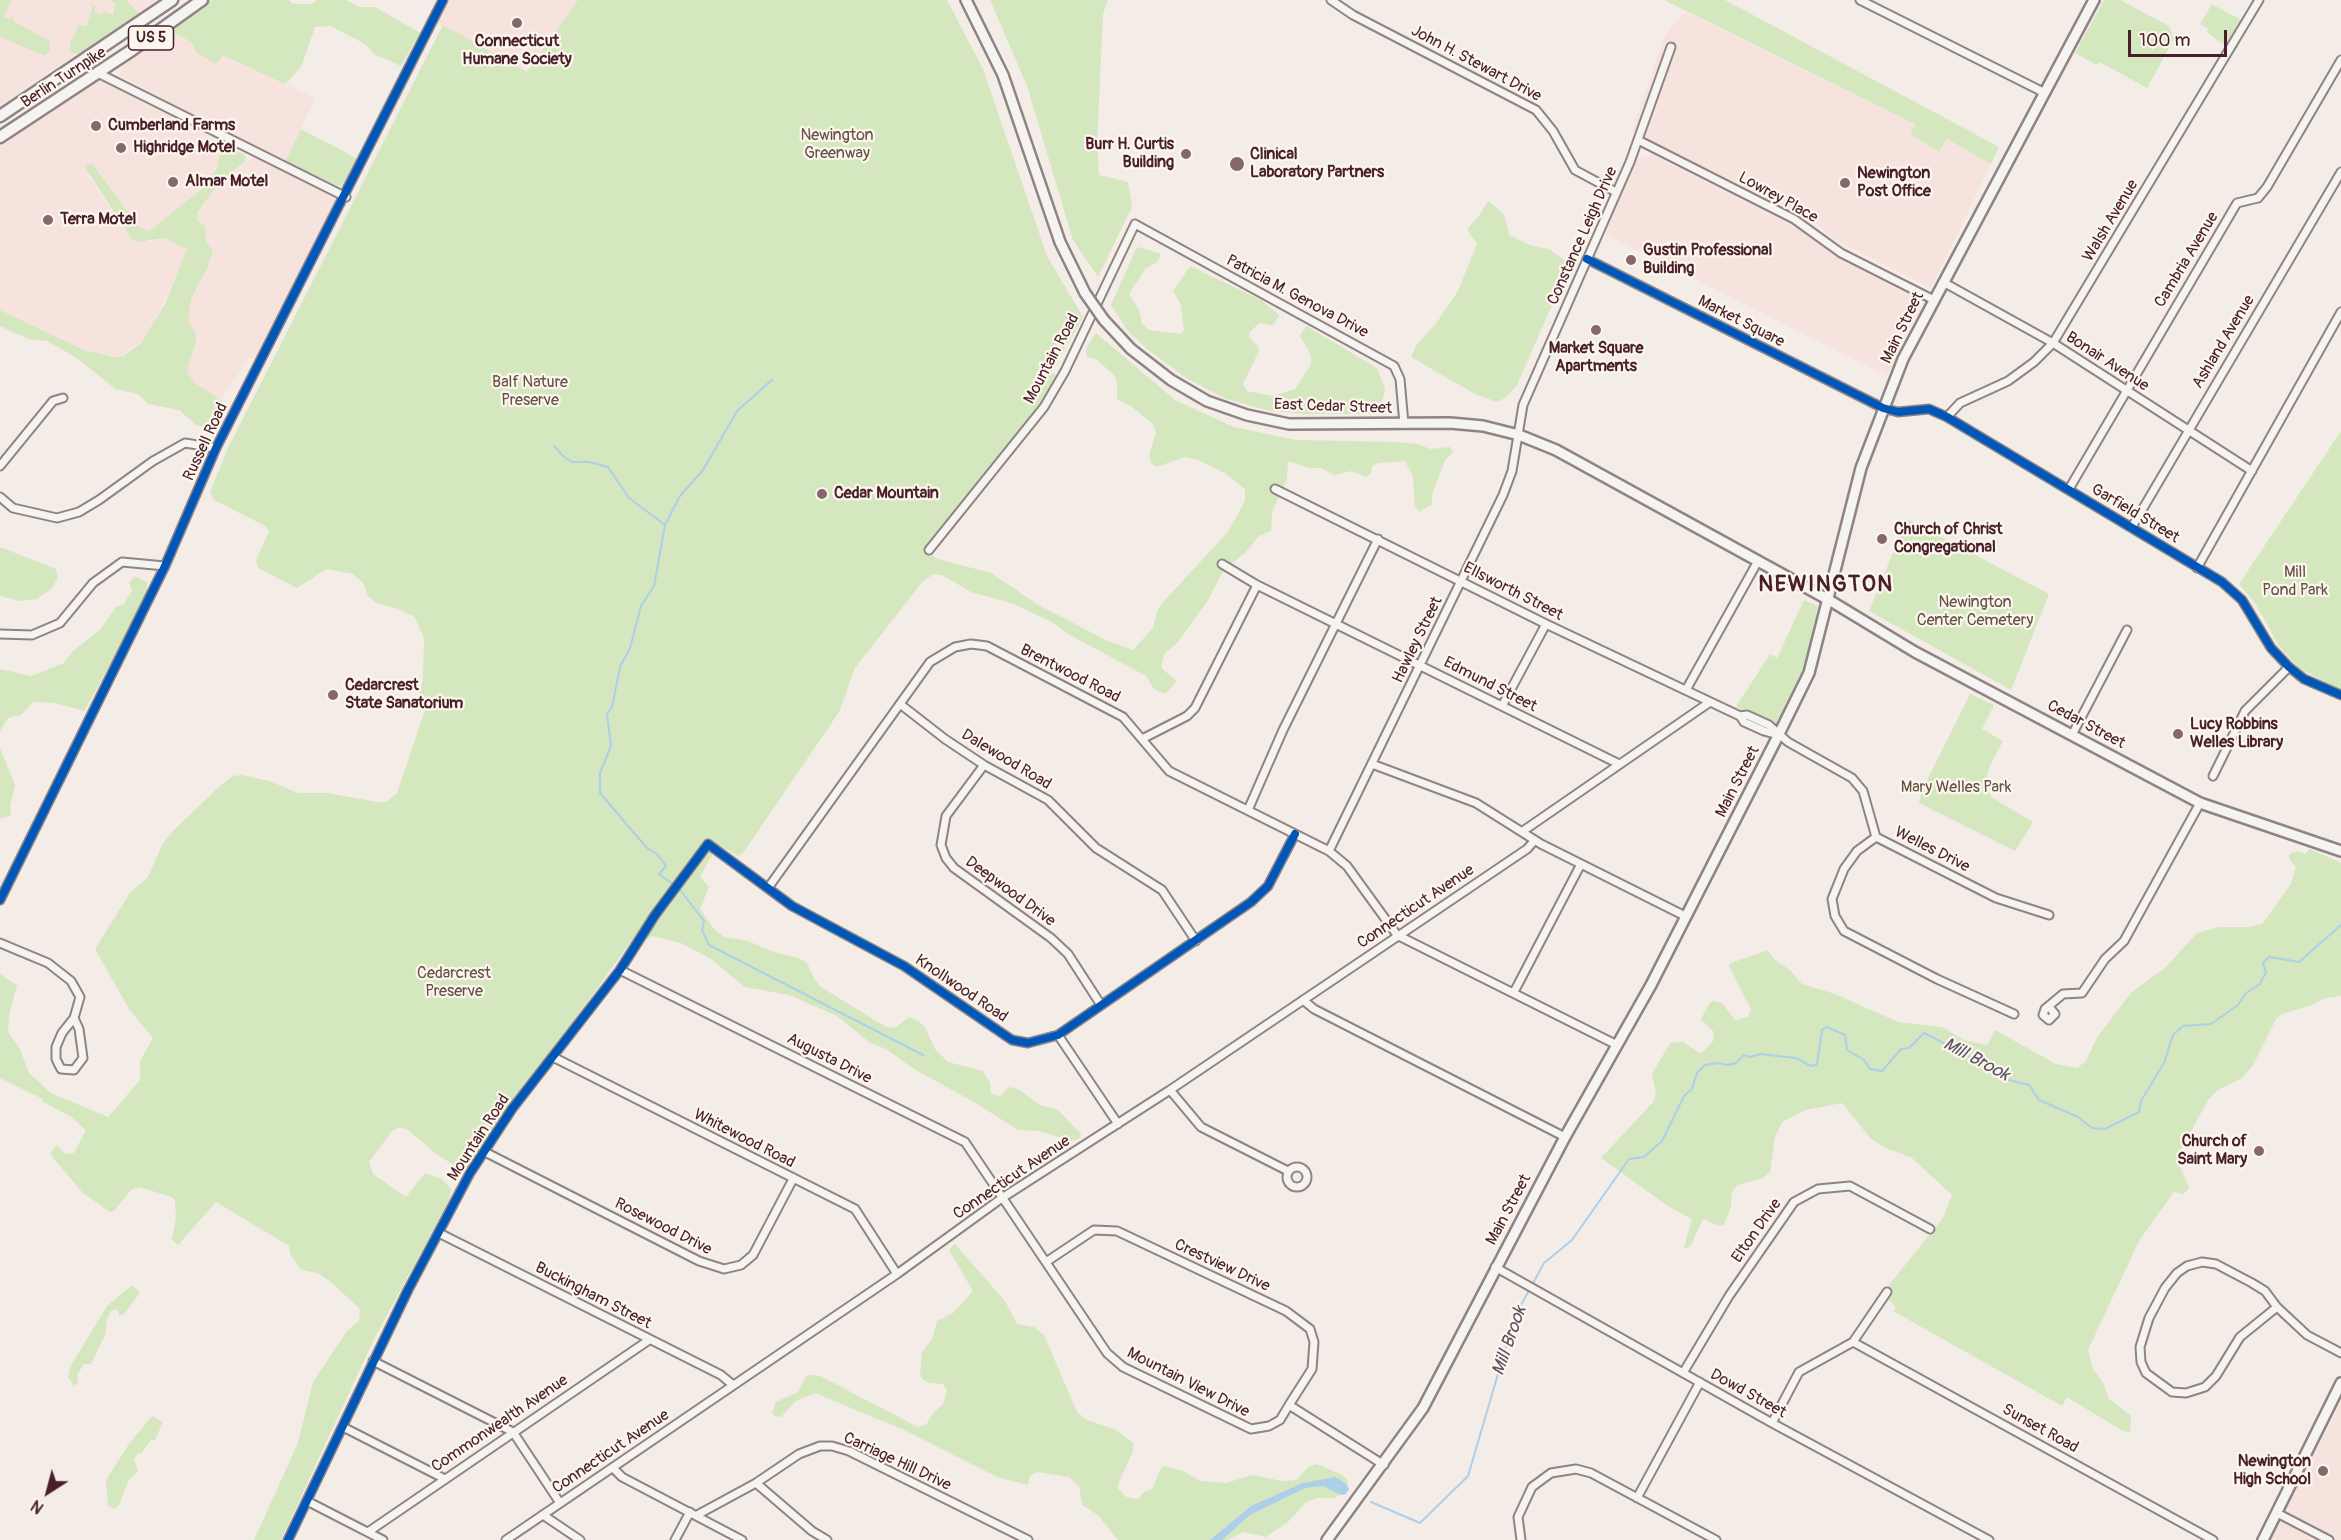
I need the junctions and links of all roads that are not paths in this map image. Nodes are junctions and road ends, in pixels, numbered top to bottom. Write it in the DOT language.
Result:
graph roads {
  1 [pos="172,0"];
  2 [pos="202,0"];
  3 [pos="443,0"];
  4 [pos="966,0"];
  5 [pos="1331,0"];
  6 [pos="1860,0"];
  7 [pos="2094,0"];
  8 [pos="2259,0"];
  9 [pos="1671,47"];
  10 [pos="2341,60"];
  11 [pos="78,64"];
  12 [pos="98,73"];
  13 [pos="2045,93"];
  14 [pos="0,116"];
  15 [pos="0,137"];
  16 [pos="1638,140"];
  17 [pos="2341,172"];
  18 [pos="1616,192"];
  19 [pos="346,197"];
  20 [pos="1135,224"];
  21 [pos="1587,259"];
  22 [pos="1943,282"];
  23 [pos="1934,300"];
  24 [pos="2341,312"];
  25 [pos="2053,344"];
  26 [pos="2126,391"];
  27 [pos="63,398"];
  28 [pos="1883,408"];
  29 [pos="1947,417"];
  30 [pos="1404,424"];
  31 [pos="2187,431"];
  32 [pos="1519,435"];
  33 [pos="216,448"];
  34 [pos="0,466"];
  35 [pos="2252,471"];
  36 [pos="1275,489"];
  37 [pos="2069,489"];
  38 [pos="0,497"];
  39 [pos="2132,528"];
  40 [pos="1378,539"];
  41 [pos="929,550"];
  42 [pos="1758,561"];
  43 [pos="1222,564"];
  44 [pos="165,566"];
  45 [pos="2198,567"];
  46 [pos="1462,581"];
  47 [pos="1257,585"];
  48 [pos="1829,600"];
  49 [pos="1336,624"];
  50 [pos="1546,624"];
  51 [pos="2127,630"];
  52 [pos="0,634"];
  53 [pos="1421,665"];
  54 [pos="2289,667"];
  55 [pos="1686,690"];
  56 [pos="2341,695"];
  57 [pos="1710,702"];
  58 [pos="900,704"];
  59 [pos="1502,706"];
  60 [pos="1778,735"];
  61 [pos="2072,735"];
  62 [pos="1142,740"];
  63 [pos="1372,764"];
  64 [pos="1619,764"];
  65 [pos="984,765"];
  66 [pos="2213,776"];
  67 [pos="2200,802"];
  68 [pos="1248,810"];
  69 [pos="1523,831"];
  70 [pos="1295,834"];
  71 [pos="1876,837"];
  72 [pos="1535,840"];
  73 [pos="708,844"];
  74 [pos="2341,850"];
  75 [pos="1329,851"];
  76 [pos="1581,864"];
  77 [pos="768,888"];
  78 [pos="0,900"];
  79 [pos="2049,915"];
  80 [pos="1685,916"];
  81 [pos="1397,935"];
  82 [pos="1196,941"];
  83 [pos="0,943"];
  84 [pos="620,970"];
  85 [pos="1514,992"];
  86 [pos="1303,1000"];
  87 [pos="1101,1005"];
  88 [pos="2050,1008"];
  89 [pos="2014,1014"];
  90 [pos="74,1018"];
  91 [pos="1058,1035"];
  92 [pos="1617,1045"];
  93 [pos="553,1057"];
  94 [pos="1170,1090"];
  95 [pos="1118,1124"];
  96 [pos="1564,1137"];
  97 [pos="485,1152"];
  98 [pos="1288,1171"];
  99 [pos="793,1179"];
  100 [pos="1002,1198"];
  101 [pos="1930,1229"];
  102 [pos="439,1233"];
  103 [pos="1046,1262"];
  104 [pos="1496,1267"];
  105 [pos="897,1274"];
  106 [pos="1887,1292"];
  107 [pos="2277,1307"];
  108 [pos="649,1340"];
  109 [pos="1853,1342"];
  110 [pos="2341,1353"];
  111 [pos="373,1361"];
  112 [pos="1683,1373"];
  113 [pos="1700,1383"];
  114 [pos="2341,1383"];
  115 [pos="733,1385"];
  116 [pos="1289,1405"];
  117 [pos="1772,1423"];
  118 [pos="343,1427"];
  119 [pos="513,1432"];
  120 [pos="1384,1465"];
  121 [pos="613,1468"];
  122 [pos="445,1479"];
  123 [pos="756,1483"];
  124 [pos="1637,1497"];
  125 [pos="307,1501"];
  126 [pos="560,1503"];
  127 [pos="694,1513"];
  128 [pos="2277,1513"];
  129 [pos="543,1515"];
  130 [pos="368,1532"];
  131 [pos="1713,1539"];
  132 [pos="288,1540"];
  133 [pos="383,1540"];
  134 [pos="506,1540"];
  135 [pos="580,1540"];
  136 [pos="675,1540"];
  137 [pos="742,1540"];
  138 [pos="826,1540"];
  139 [pos="1028,1540"];
  140 [pos="1327,1540"];
  141 [pos="1521,1540"];
  142 [pos="1989,1540"];
  143 [pos="2214,1540"];
  144 [pos="2263,1540"];
  145 [pos="2329,1540"];
  1 -- 11 [label="highway, Berlin Turnpike / US 5"];
  2 -- 12 [label="highway, Berlin Turnpike / US 5"];
  3 -- 19 [label="street, Russell Road"];
  4 -- 30 [label="main road, East Cedar Street, bridge"];
  5 -- 18 [label="street, John H. Stewart Drive"];
  6 -- 13 [label="street"];
  7 -- 13 [label="main road, Main Street"];
  8 -- 25 [label="street, Walsh Avenue"];
  9 -- 16 [label="street, Constance Leigh Drive"];
  10 -- 26 [label="street, Cambria Avenue"];
  11 -- 12 [label="highway"];
  11 -- 14 [label="highway, Berlin Turnpike / US 5"];
  12 -- 15 [label="highway, Berlin Turnpike / US 5"];
  12 -- 19 [label="street"];
  13 -- 22 [label="main road, Main Street"];
  16 -- 18 [label="street, Constance Leigh Drive"];
  16 -- 23 [label="street, Lowrey Place"];
  17 -- 31 [label="street, Ashland Avenue"];
  18 -- 21 [label="street, Constance Leigh Drive"];
  19 -- 33 [label="street, Russell Road"];
  20 -- 30 [label="street, Patricia M. Genova Drive"];
  20 -- 41 [label="street, Mountain Road"];
  21 -- 28 [label="street, Market Square"];
  21 -- 32 [label="street, Constance Leigh Drive"];
  22 -- 23 [label="main road, Main Street"];
  22 -- 25 [label="street, Bonair Avenue"];
  23 -- 28 [label="main road, Main Street"];
  24 -- 35 [label="street"];
  25 -- 26 [label="street, Bonair Avenue"];
  25 -- 29 [label="street, Walsh Avenue"];
  26 -- 31 [label="street, Bonair Avenue"];
  26 -- 37 [label="street, Cambria Avenue"];
  27 -- 34 [label="street"];
  28 -- 29 [label="street, Garfield Street"];
  28 -- 48 [label="main road, Main Street"];
  29 -- 37 [label="street, Garfield Street"];
  30 -- 32 [label="main road, East Cedar Street"];
  31 -- 35 [label="street, Bonair Avenue"];
  31 -- 39 [label="street, Ashland Avenue"];
  32 -- 42 [label="main road, East Cedar Street"];
  32 -- 46 [label="street, Hawley Street"];
  33 -- 38 [label="street"];
  33 -- 44 [label="street, Russell Road"];
  35 -- 45 [label="street"];
  36 -- 40 [label="street, Ellsworth Street"];
  37 -- 39 [label="street, Garfield Street"];
  39 -- 45 [label="street, Garfield Street"];
  40 -- 46 [label="street, Ellsworth Street"];
  40 -- 49 [label="street"];
  42 -- 48 [label="main road, East Cedar Street"];
  42 -- 55 [label="street"];
  43 -- 47 [label="street, Edmund Street"];
  44 -- 52 [label="street"];
  44 -- 78 [label="street, Russell Road"];
  45 -- 54 [label="street, Garfield Street"];
  46 -- 50 [label="street, Ellsworth Street"];
  46 -- 53 [label="street, Hawley Street"];
  47 -- 49 [label="street, Edmund Street"];
  47 -- 62 [label="street"];
  48 -- 60 [label="main road, Main Street"];
  48 -- 61 [label="main road, Cedar Street"];
  49 -- 53 [label="street, Edmund Street"];
  49 -- 68 [label="street"];
  50 -- 55 [label="street, Ellsworth Street"];
  50 -- 59 [label="street"];
  51 -- 61 [label="street"];
  53 -- 59 [label="street, Edmund Street"];
  53 -- 63 [label="street, Hawley Street"];
  54 -- 56 [label="street, Garfield Street"];
  54 -- 66 [label="street"];
  55 -- 57 [label="street, Ellsworth Street"];
  57 -- 60 [label="street, Ellsworth Street"];
  57 -- 64 [label="street"];
  58 -- 62 [label="street, Brentwood Road"];
  58 -- 65 [label="street, Dalewood Road"];
  58 -- 77 [label="street, Brentwood Road"];
  59 -- 64 [label="street, Edmund Street"];
  60 -- 71 [label="street, Welles Drive"];
  60 -- 80 [label="main road, Main Street"];
  61 -- 67 [label="main road, Cedar Street"];
  62 -- 68 [label="street, Brentwood Road"];
  63 -- 69 [label="street"];
  63 -- 75 [label="street, Hawley Street"];
  64 -- 69 [label="street"];
  65 -- 82 [label="street, Dalewood Road"];
  65 -- 87 [label="street, Deepwood Drive"];
  67 -- 74 [label="main road, Cedar Street"];
  67 -- 88 [label="street"];
  68 -- 70 [label="street, Brentwood Road"];
  69 -- 72 [label="street"];
  70 -- 75 [label="street, Brentwood Road"];
  70 -- 82 [label="street, Knollwood Road"];
  71 -- 79 [label="street, Welles Drive"];
  71 -- 89 [label="street"];
  72 -- 76 [label="street"];
  72 -- 81 [label="street, Connecticut Avenue"];
  73 -- 77 [label="street, Knollwood Road"];
  73 -- 84 [label="street, Mountain Road"];
  75 -- 81 [label="street, Brentwood Road"];
  76 -- 80 [label="street"];
  76 -- 85 [label="street"];
  77 -- 91 [label="street, Knollwood Road"];
  80 -- 92 [label="main road, Main Street"];
  81 -- 85 [label="street"];
  81 -- 86 [label="street, Connecticut Avenue"];
  82 -- 87 [label="street, Knollwood Road"];
  83 -- 90 [label="street"];
  84 -- 93 [label="street, Mountain Road"];
  84 -- 100 [label="street, Augusta Drive"];
  85 -- 92 [label="street"];
  86 -- 94 [label="street, Connecticut Avenue"];
  86 -- 96 [label="street"];
  87 -- 91 [label="street, Knollwood Road"];
  90 -- 90 [label="street"];
  91 -- 95 [label="street"];
  92 -- 96 [label="main road, Main Street"];
  93 -- 97 [label="street, Mountain Road"];
  93 -- 99 [label="street, Whitewood Road"];
  94 -- 95 [label="street, Connecticut Avenue"];
  94 -- 98 [label="street"];
  95 -- 100 [label="street, Connecticut Avenue"];
  96 -- 104 [label="main road, Main Street"];
  97 -- 99 [label="street, Rosewood Drive"];
  97 -- 102 [label="street, Mountain Road"];
  99 -- 105 [label="street, Whitewood Road"];
  100 -- 103 [label="street, Mountain View Drive"];
  100 -- 105 [label="street, Connecticut Avenue"];
  101 -- 112 [label="street, Elton Drive"];
  102 -- 108 [label="street, Buckingham Street"];
  102 -- 111 [label="street, Mountain Road"];
  103 -- 116 [label="street, Mountain View Drive"];
  103 -- 116 [label="street, Crestview Drive"];
  104 -- 112 [label="street, Dowd Street"];
  104 -- 120 [label="main road, Main Street"];
  105 -- 115 [label="street, Connecticut Avenue"];
  106 -- 109 [label="street"];
  107 -- 107 [label="street"];
  107 -- 110 [label="street"];
  108 -- 115 [label="street, Buckingham Street"];
  108 -- 119 [label="street, Commonwealth Avenue"];
  109 -- 117 [label="street"];
  109 -- 143 [label="street, Sunset Road"];
  111 -- 118 [label="street, Mountain Road"];
  111 -- 119 [label="street"];
  112 -- 113 [label="street, Dowd Street"];
  113 -- 117 [label="street, Dowd Street"];
  113 -- 124 [label="street"];
  114 -- 128 [label="main road"];
  115 -- 121 [label="street, Connecticut Avenue"];
  116 -- 120 [label="street"];
  117 -- 142 [label="street, Dowd Street"];
  118 -- 122 [label="street"];
  118 -- 125 [label="street, Mountain Road"];
  119 -- 122 [label="street, Commonwealth Avenue"];
  119 -- 126 [label="street"];
  120 -- 140 [label="main road, Main Street"];
  121 -- 126 [label="street, Connecticut Avenue"];
  121 -- 127 [label="street"];
  122 -- 130 [label="street, Commonwealth Avenue"];
  123 -- 127 [label="street, Carriage Hill Drive"];
  123 -- 138 [label="street"];
  123 -- 139 [label="street, Carriage Hill Drive"];
  124 -- 131 [label="street"];
  124 -- 141 [label="street"];
  125 -- 130 [label="street"];
  125 -- 132 [label="street, Mountain Road"];
  126 -- 129 [label="street, Connecticut Avenue"];
  127 -- 136 [label="street"];
  127 -- 137 [label="street"];
  128 -- 144 [label="main road"];
  128 -- 145 [label="street"];
  129 -- 134 [label="street, Connecticut Avenue"];
  129 -- 135 [label="street"];
  130 -- 133 [label="street"];
}
